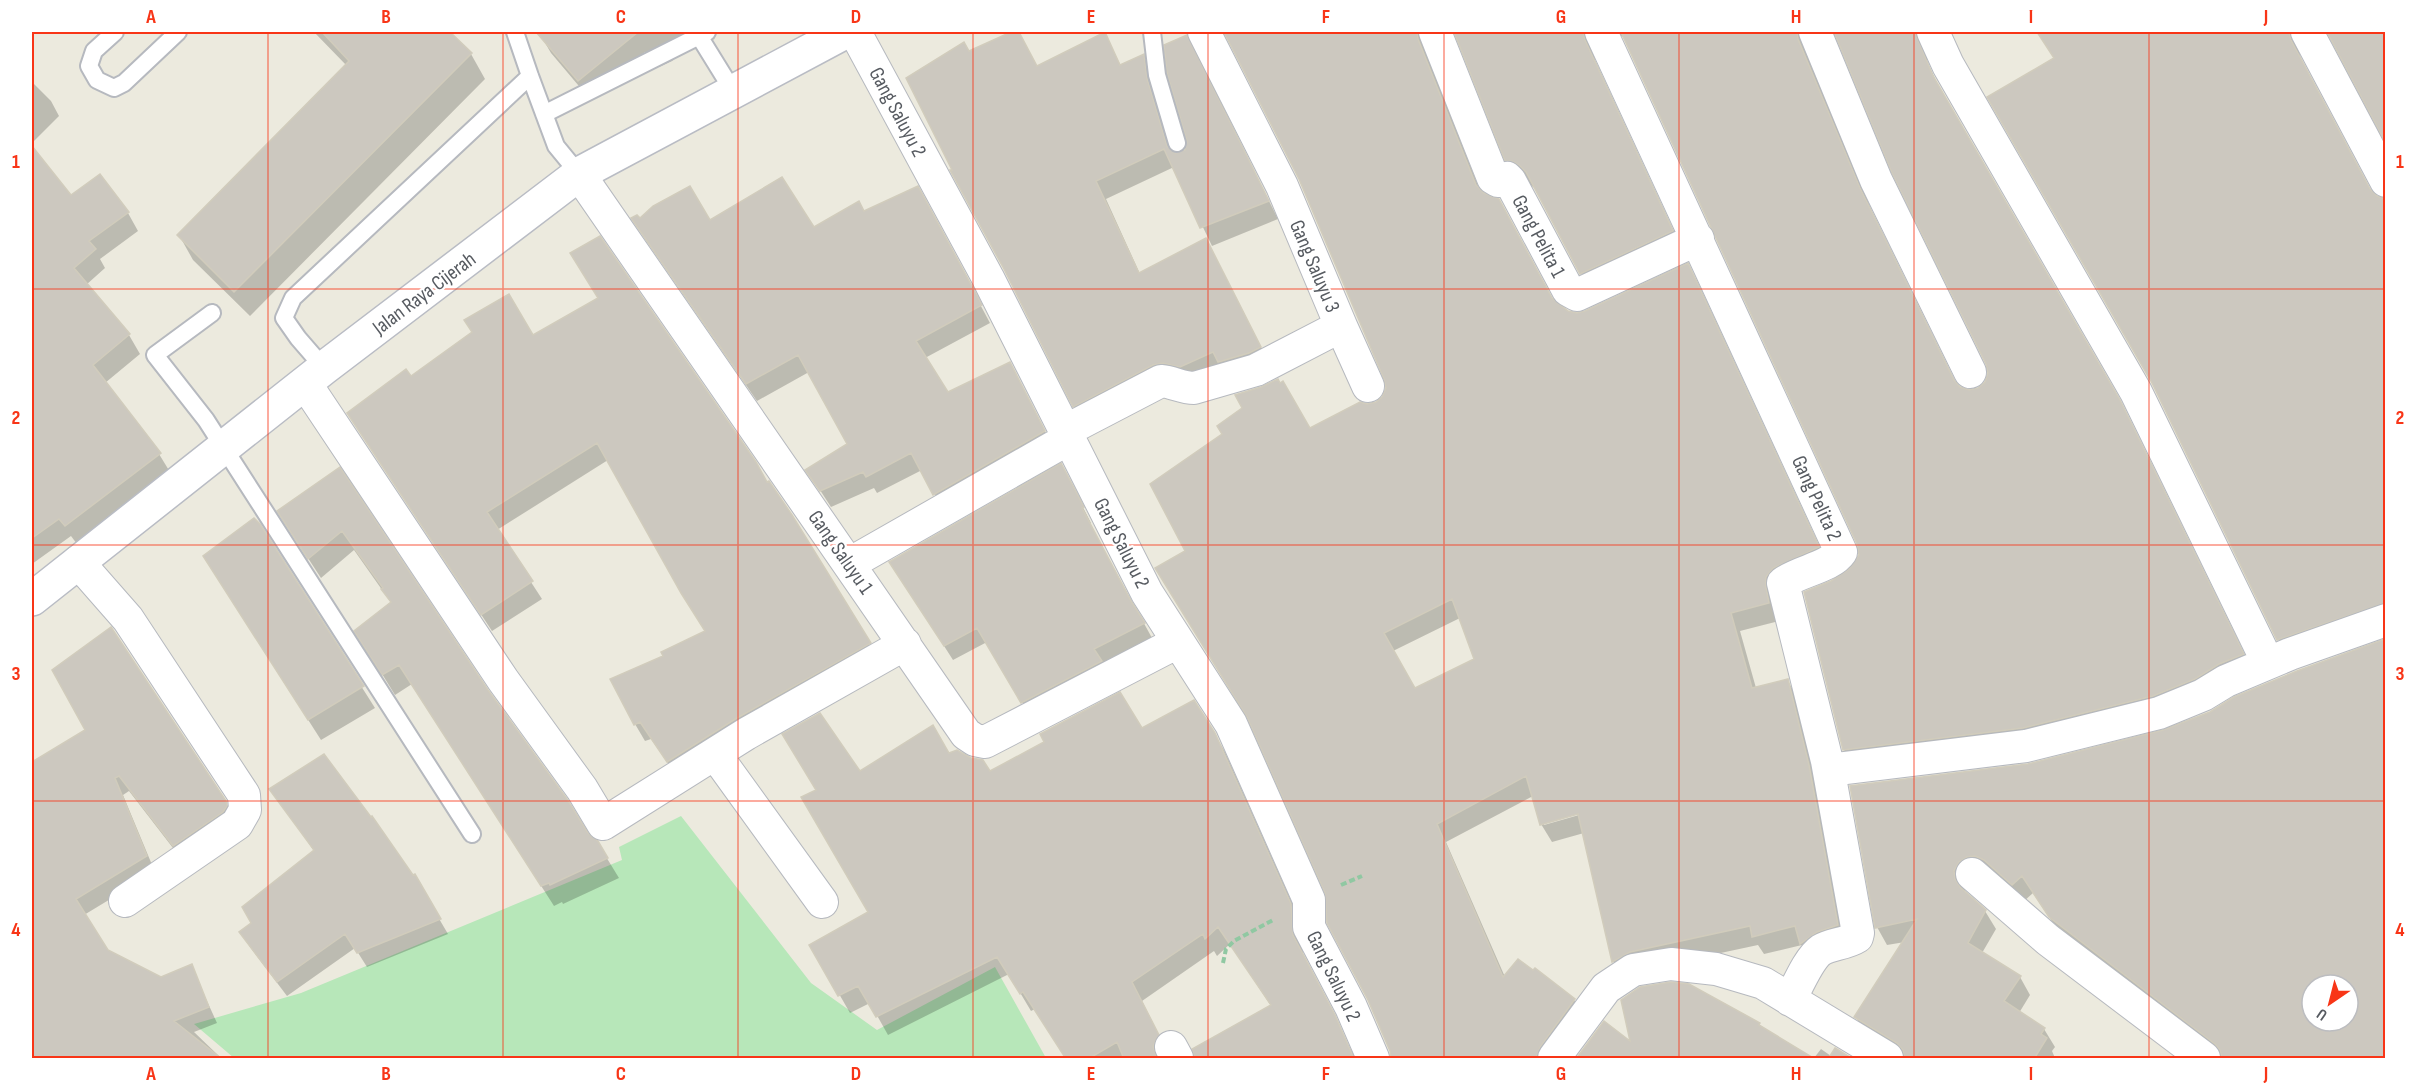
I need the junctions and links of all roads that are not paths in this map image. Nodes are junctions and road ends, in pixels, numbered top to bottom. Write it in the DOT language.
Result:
graph roads {
  1 [pos="115,32"];
  2 [pos="178,32"];
  3 [pos="515,32"];
  4 [pos="845,32"];
  5 [pos="855,32"];
  6 [pos="1152,32"];
  7 [pos="1204,32"];
  8 [pos="1435,32"];
  9 [pos="1601,32"];
  10 [pos="1815,32"];
  11 [pos="1933,32"];
  12 [pos="2307,32"];
  13 [pos="703,34"];
  14 [pos="530,76"];
  15 [pos="733,91"];
  16 [pos="544,114"];
  17 [pos="1177,143"];
  18 [pos="579,174"];
  19 [pos="2385,181"];
  20 [pos="1698,239"];
  21 [pos="212,313"];
  22 [pos="1341,326"];
  23 [pos="1970,372"];
  24 [pos="315,376"];
  25 [pos="1368,386"];
  26 [pos="1066,435"];
  27 [pos="223,447"];
  28 [pos="78,562"];
  29 [pos="849,564"];
  30 [pos="32,599"];
  31 [pos="2385,620"];
  32 [pos="1178,642"];
  33 [pos="905,644"];
  34 [pos="2268,663"];
  35 [pos="715,754"];
  36 [pos="1829,770"];
  37 [pos="472,834"];
  38 [pos="1972,874"];
  39 [pos="125,902"];
  40 [pos="822,902"];
  41 [pos="1790,1000"];
  42 [pos="1373,1059"];
  43 [pos="1554,1059"];
  44 [pos="1887,1059"];
  45 [pos="2204,1059"];
  1 -- 2 [label="lane"];
  3 -- 14 [label="lane"];
  4 -- 15 [label="main road, Jalan Raya Cijerah"];
  5 -- 26 [label="street, Gang Saluyu 2"];
  6 -- 17 [label="lane"];
  7 -- 22 [label="street, Gang Saluyu 3"];
  8 -- 20 [label="street, Gang Pelita 1"];
  9 -- 20 [label="street, Gang Pelita 2"];
  10 -- 23 [label="street"];
  11 -- 34 [label="street"];
  12 -- 19 [label="street"];
  13 -- 15 [label="lane"];
  13 -- 16 [label="lane"];
  14 -- 16 [label="lane"];
  14 -- 24 [label="lane"];
  15 -- 18 [label="main road, Jalan Raya Cijerah"];
  16 -- 18 [label="lane"];
  18 -- 24 [label="main road, Jalan Raya Cijerah"];
  18 -- 29 [label="street, Gang Saluyu 1"];
  20 -- 36 [label="street, Gang Pelita 2"];
  21 -- 27 [label="lane"];
  22 -- 25 [label="street"];
  22 -- 26 [label="street, Gang Saluyu 3"];
  24 -- 27 [label="main road, Jalan Raya Cijerah"];
  24 -- 35 [label="street"];
  26 -- 29 [label="street, Gang Saluyu 3"];
  26 -- 32 [label="street, Gang Saluyu 2"];
  27 -- 28 [label="main road, Jalan Raya Cijerah"];
  27 -- 37 [label="lane"];
  28 -- 30 [label="main road, Jalan Raya Cijerah"];
  28 -- 39 [label="street"];
  29 -- 33 [label="street, Gang Saluyu 1"];
  31 -- 34 [label="street"];
  32 -- 33 [label="street, Gang Saluyu 1"];
  32 -- 42 [label="street, Gang Saluyu 2"];
  33 -- 35 [label="street"];
  34 -- 36 [label="street"];
  35 -- 40 [label="street"];
  36 -- 41 [label="street, Gang Pelita 2"];
  38 -- 45 [label="street"];
  41 -- 43 [label="street"];
  41 -- 44 [label="street"];
}
